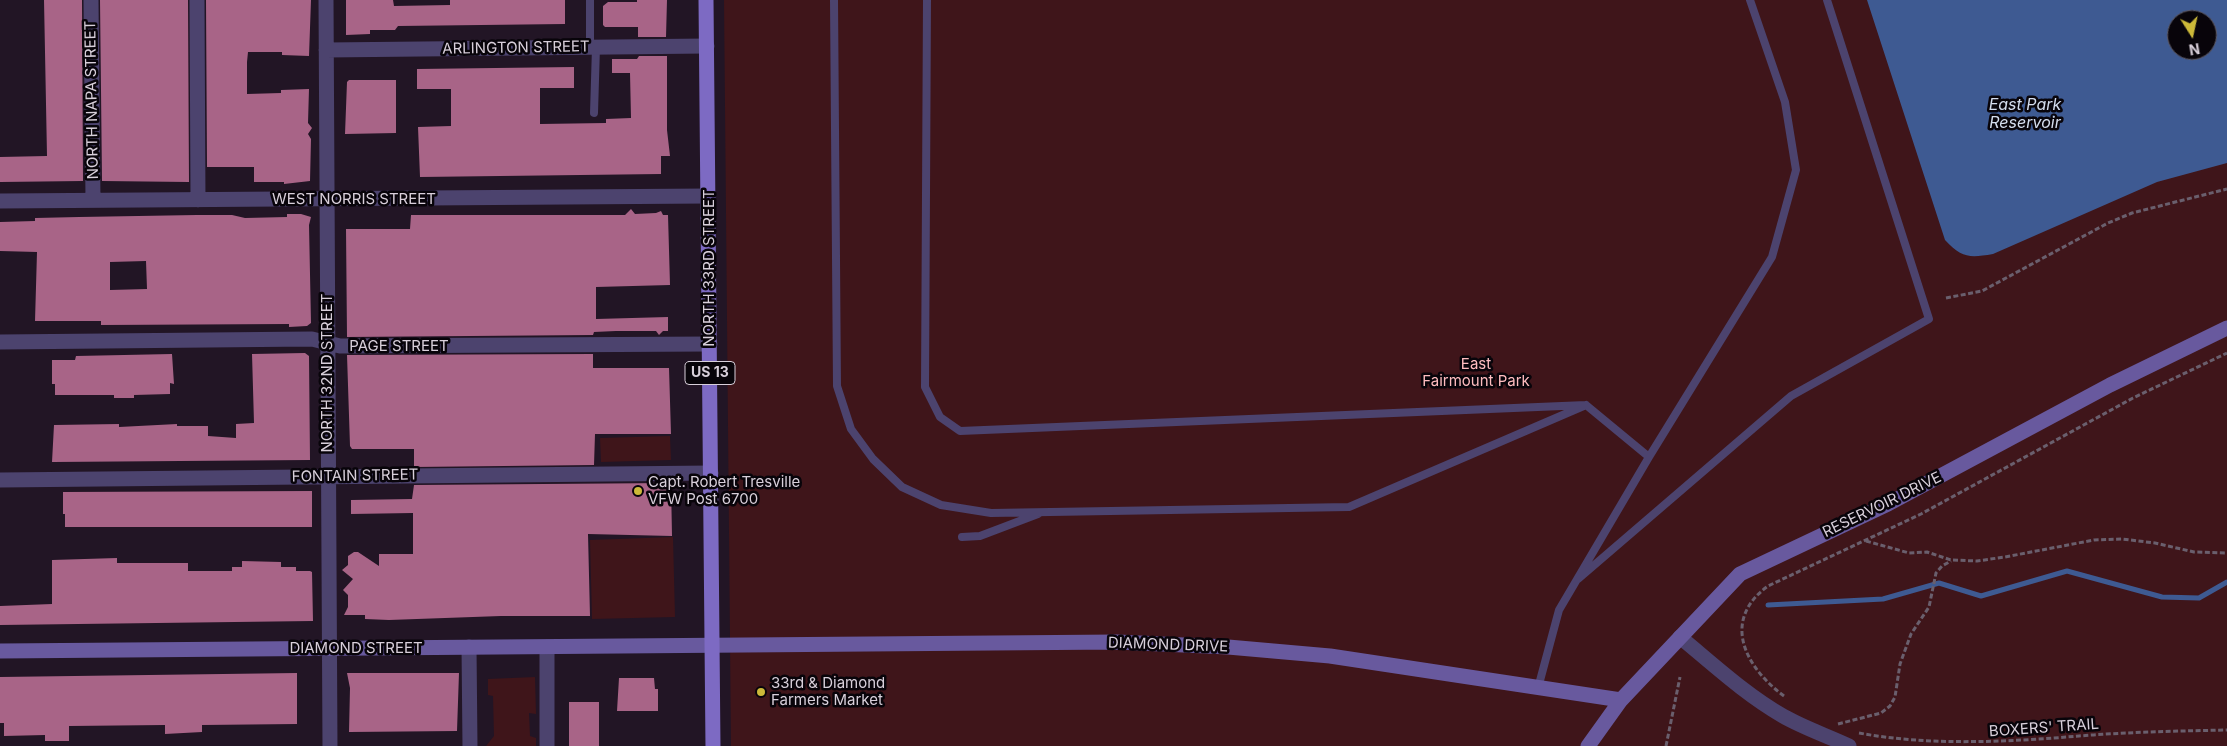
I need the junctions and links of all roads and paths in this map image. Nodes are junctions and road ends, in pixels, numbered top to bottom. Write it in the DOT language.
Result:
graph roads {
  1 [pos="91,0"];
  2 [pos="197,0"];
  3 [pos="326,0"];
  4 [pos="590,0"];
  5 [pos="706,0"];
  6 [pos="834,0"];
  7 [pos="927,0"];
  8 [pos="1750,0"];
  9 [pos="1827,0"];
  10 [pos="707,46"];
  11 [pos="593,47"];
  12 [pos="326,50"];
  13 [pos="594,113"];
  14 [pos="2227,189"];
  15 [pos="708,196"];
  16 [pos="326,199"];
  17 [pos="93,200"];
  18 [pos="198,200"];
  19 [pos="0,201"];
  20 [pos="1946,298"];
  21 [pos="2227,328"];
  22 [pos="0,342"];
  23 [pos="327,343"];
  24 [pos="710,344"];
  25 [pos="2227,353"];
  26 [pos="1586,405"];
  27 [pos="1649,457"];
  28 [pos="711,473"];
  29 [pos="328,476"];
  30 [pos="0,480"];
  31 [pos="1045,512"];
  32 [pos="962,537"];
  33 [pos="1866,541"];
  34 [pos="2227,553"];
  35 [pos="1951,560"];
  36 [pos="1578,579"];
  37 [pos="1680,636"];
  38 [pos="712,645"];
  39 [pos="547,646"];
  40 [pos="469,647"];
  41 [pos="329,648"];
  42 [pos="0,651"];
  43 [pos="1680,677"];
  44 [pos="1538,688"];
  45 [pos="1787,698"];
  46 [pos="1621,700"];
  47 [pos="1829,721"];
  48 [pos="1836,724"];
  49 [pos="1844,728"];
  50 [pos="1852,730"];
  51 [pos="2227,730"];
  52 [pos="330,746"];
  53 [pos="470,746"];
  54 [pos="547,746"];
  55 [pos="713,746"];
  56 [pos="1588,746"];
  57 [pos="1666,746"];
  58 [pos="1849,746"];
  1 -- 17 [label="street, NORTH NAPA STREET"];
  2 -- 18 [label="street"];
  3 -- 12 [label="street, NORTH 32ND STREET"];
  4 -- 11 [label="lane"];
  5 -- 10 [label="main road, NORTH 33RD STREET / US 13"];
  6 -- 31 [label="lane"];
  7 -- 26 [label="lane"];
  8 -- 27 [label="lane"];
  9 -- 36 [label="lane"];
  10 -- 11 [label="street, ARLINGTON STREET"];
  10 -- 15 [label="main road, NORTH 33RD STREET / US 13"];
  11 -- 12 [label="street, ARLINGTON STREET"];
  11 -- 13 [label="lane"];
  12 -- 16 [label="street, NORTH 32ND STREET"];
  14 -- 20 [label="path"];
  15 -- 16 [label="street, WEST NORRIS STREET"];
  15 -- 24 [label="main road, NORTH 33RD STREET / US 13"];
  16 -- 18 [label="street, WEST NORRIS STREET"];
  16 -- 23 [label="street, NORTH 32ND STREET"];
  17 -- 18 [label="street, WEST NORRIS STREET"];
  17 -- 19 [label="street, WEST NORRIS STREET"];
  21 -- 37 [label="street, RESERVOIR DRIVE"];
  22 -- 23 [label="street, PAGE STREET"];
  23 -- 24 [label="street, PAGE STREET"];
  23 -- 29 [label="street, NORTH 32ND STREET"];
  24 -- 28 [label="main road, NORTH 33RD STREET / US 13"];
  25 -- 33 [label="path"];
  26 -- 27 [label="lane"];
  26 -- 31 [label="lane"];
  27 -- 36 [label="lane"];
  28 -- 29 [label="street, FONTAIN STREET"];
  28 -- 38 [label="main road, NORTH 33RD STREET / US 13"];
  29 -- 30 [label="street, FONTAIN STREET"];
  29 -- 41 [label="street, NORTH 32ND STREET"];
  31 -- 32 [label="lane"];
  33 -- 35 [label="path"];
  33 -- 45 [label="path"];
  34 -- 35 [label="path"];
  35 -- 48 [label="path"];
  36 -- 44 [label="lane"];
  37 -- 46 [label="street, RESERVOIR DRIVE"];
  37 -- 58 [label="street"];
  38 -- 39 [label="street, DIAMOND STREET"];
  38 -- 44 [label="street, DIAMOND DRIVE"];
  38 -- 55 [label="main road, NORTH 33RD STREET / US 13"];
  39 -- 40 [label="street, DIAMOND STREET"];
  39 -- 54 [label="street"];
  40 -- 41 [label="street, DIAMOND STREET"];
  40 -- 53 [label="street"];
  41 -- 42 [label="street, DIAMOND STREET"];
  41 -- 52 [label="street, NORTH 32ND STREET"];
  43 -- 57 [label="path"];
  44 -- 46 [label="street, DIAMOND DRIVE"];
  46 -- 56 [label="street, RESERVOIR DRIVE"];
  47 -- 48 [label="path"];
  48 -- 49 [label="path"];
  50 -- 51 [label="path, BOXERS' TRAIL"];
}
